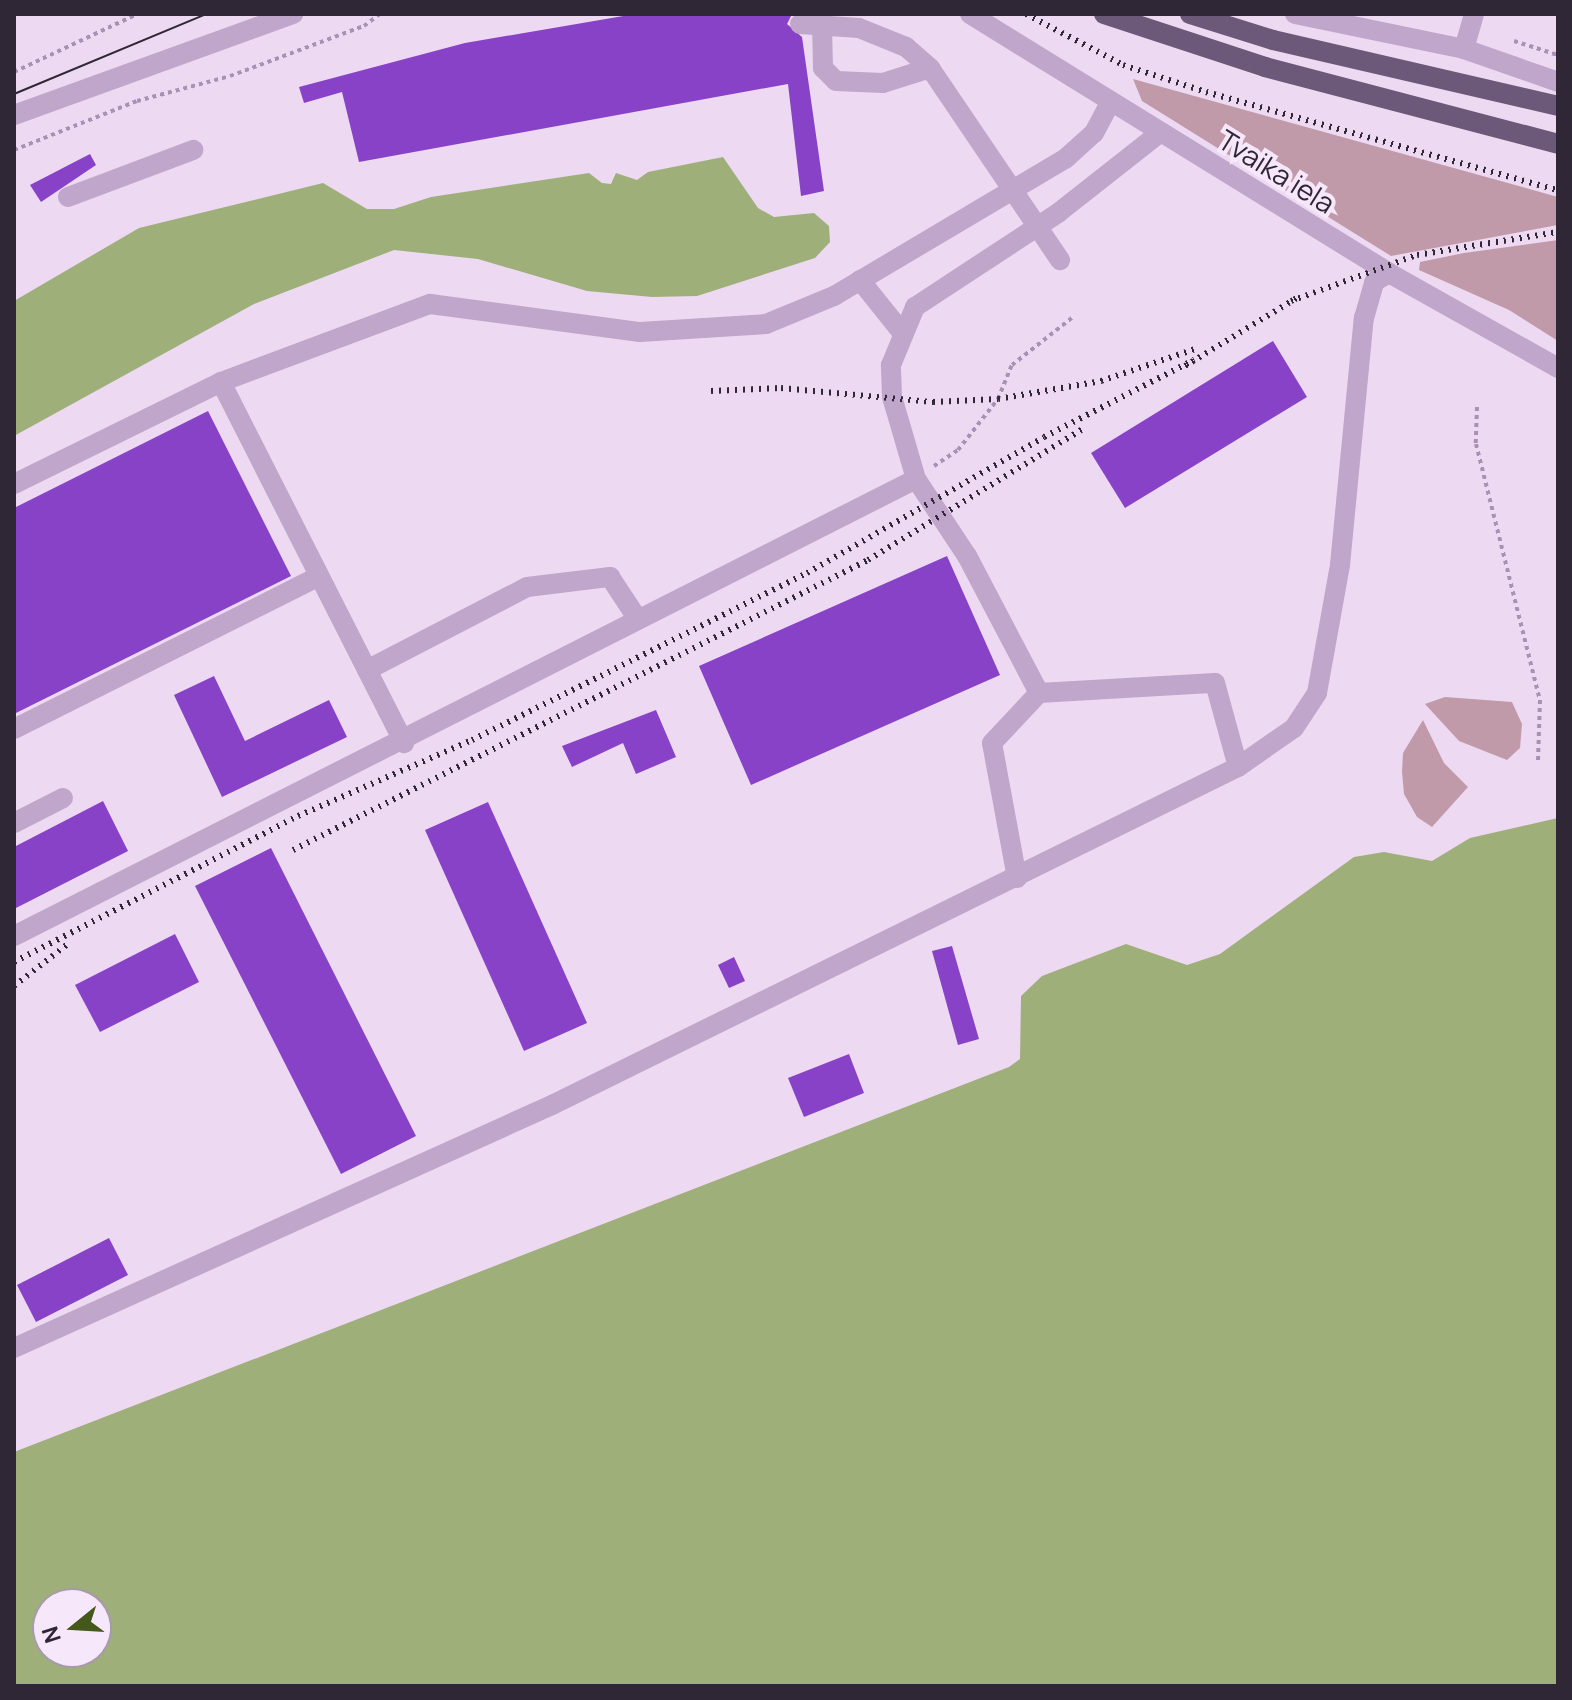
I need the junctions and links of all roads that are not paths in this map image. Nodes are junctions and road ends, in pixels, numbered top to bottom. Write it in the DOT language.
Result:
graph roads {
  1 [pos="293,14"];
  2 [pos="970,14"];
  3 [pos="1104,14"];
  4 [pos="1190,14"];
  5 [pos="1295,14"];
  6 [pos="1474,14"];
  7 [pos="800,24"];
  8 [pos="822,24"];
  9 [pos="1464,49"];
  10 [pos="930,68"];
  11 [pos="1558,82"];
  12 [pos="1110,103"];
  13 [pos="1558,106"];
  14 [pos="14,115"];
  15 [pos="1161,132"];
  16 [pos="1558,144"];
  17 [pos="193,150"];
  18 [pos="1012,187"];
  19 [pos="68,197"];
  20 [pos="1038,225"];
  21 [pos="1060,260"];
  22 [pos="1389,273"];
  23 [pos="860,280"];
  24 [pos="900,330"];
  25 [pos="1558,368"];
  26 [pos="221,382"];
  27 [pos="916,479"];
  28 [pos="14,484"];
  29 [pos="319,576"];
  30 [pos="637,618"];
  31 [pos="367,670"];
  32 [pos="1039,693"];
  33 [pos="14,729"];
  34 [pos="404,743"];
  35 [pos="1238,767"];
  36 [pos="63,798"];
  37 [pos="14,823"];
  38 [pos="1017,878"];
  39 [pos="14,936"];
  40 [pos="14,1348"];
  1 -- 14 [label="street"];
  2 -- 12 [label="street, Tvaika iela"];
  3 -- 16 [label="main road"];
  4 -- 13 [label="main road"];
  5 -- 9 [label="street"];
  6 -- 9 [label="street"];
  7 -- 8 [label="street"];
  8 -- 10 [label="street"];
  8 -- 10 [label="street"];
  9 -- 11 [label="street"];
  10 -- 18 [label="street"];
  12 -- 15 [label="street, Tvaika iela"];
  12 -- 18 [label="street"];
  15 -- 20 [label="street"];
  15 -- 22 [label="street, Tvaika iela"];
  17 -- 19 [label="street"];
  18 -- 20 [label="street"];
  18 -- 23 [label="street"];
  20 -- 21 [label="street"];
  20 -- 24 [label="street"];
  22 -- 25 [label="street, Tvaika iela"];
  22 -- 35 [label="street"];
  23 -- 24 [label="street"];
  23 -- 26 [label="street"];
  24 -- 27 [label="street"];
  26 -- 28 [label="street"];
  26 -- 29 [label="street"];
  27 -- 30 [label="street"];
  27 -- 32 [label="street"];
  29 -- 31 [label="street"];
  29 -- 33 [label="street"];
  30 -- 31 [label="street"];
  30 -- 34 [label="street"];
  31 -- 34 [label="street"];
  32 -- 35 [label="street"];
  32 -- 38 [label="street"];
  34 -- 39 [label="street"];
  35 -- 38 [label="street"];
  36 -- 37 [label="street"];
  38 -- 40 [label="street"];
}
